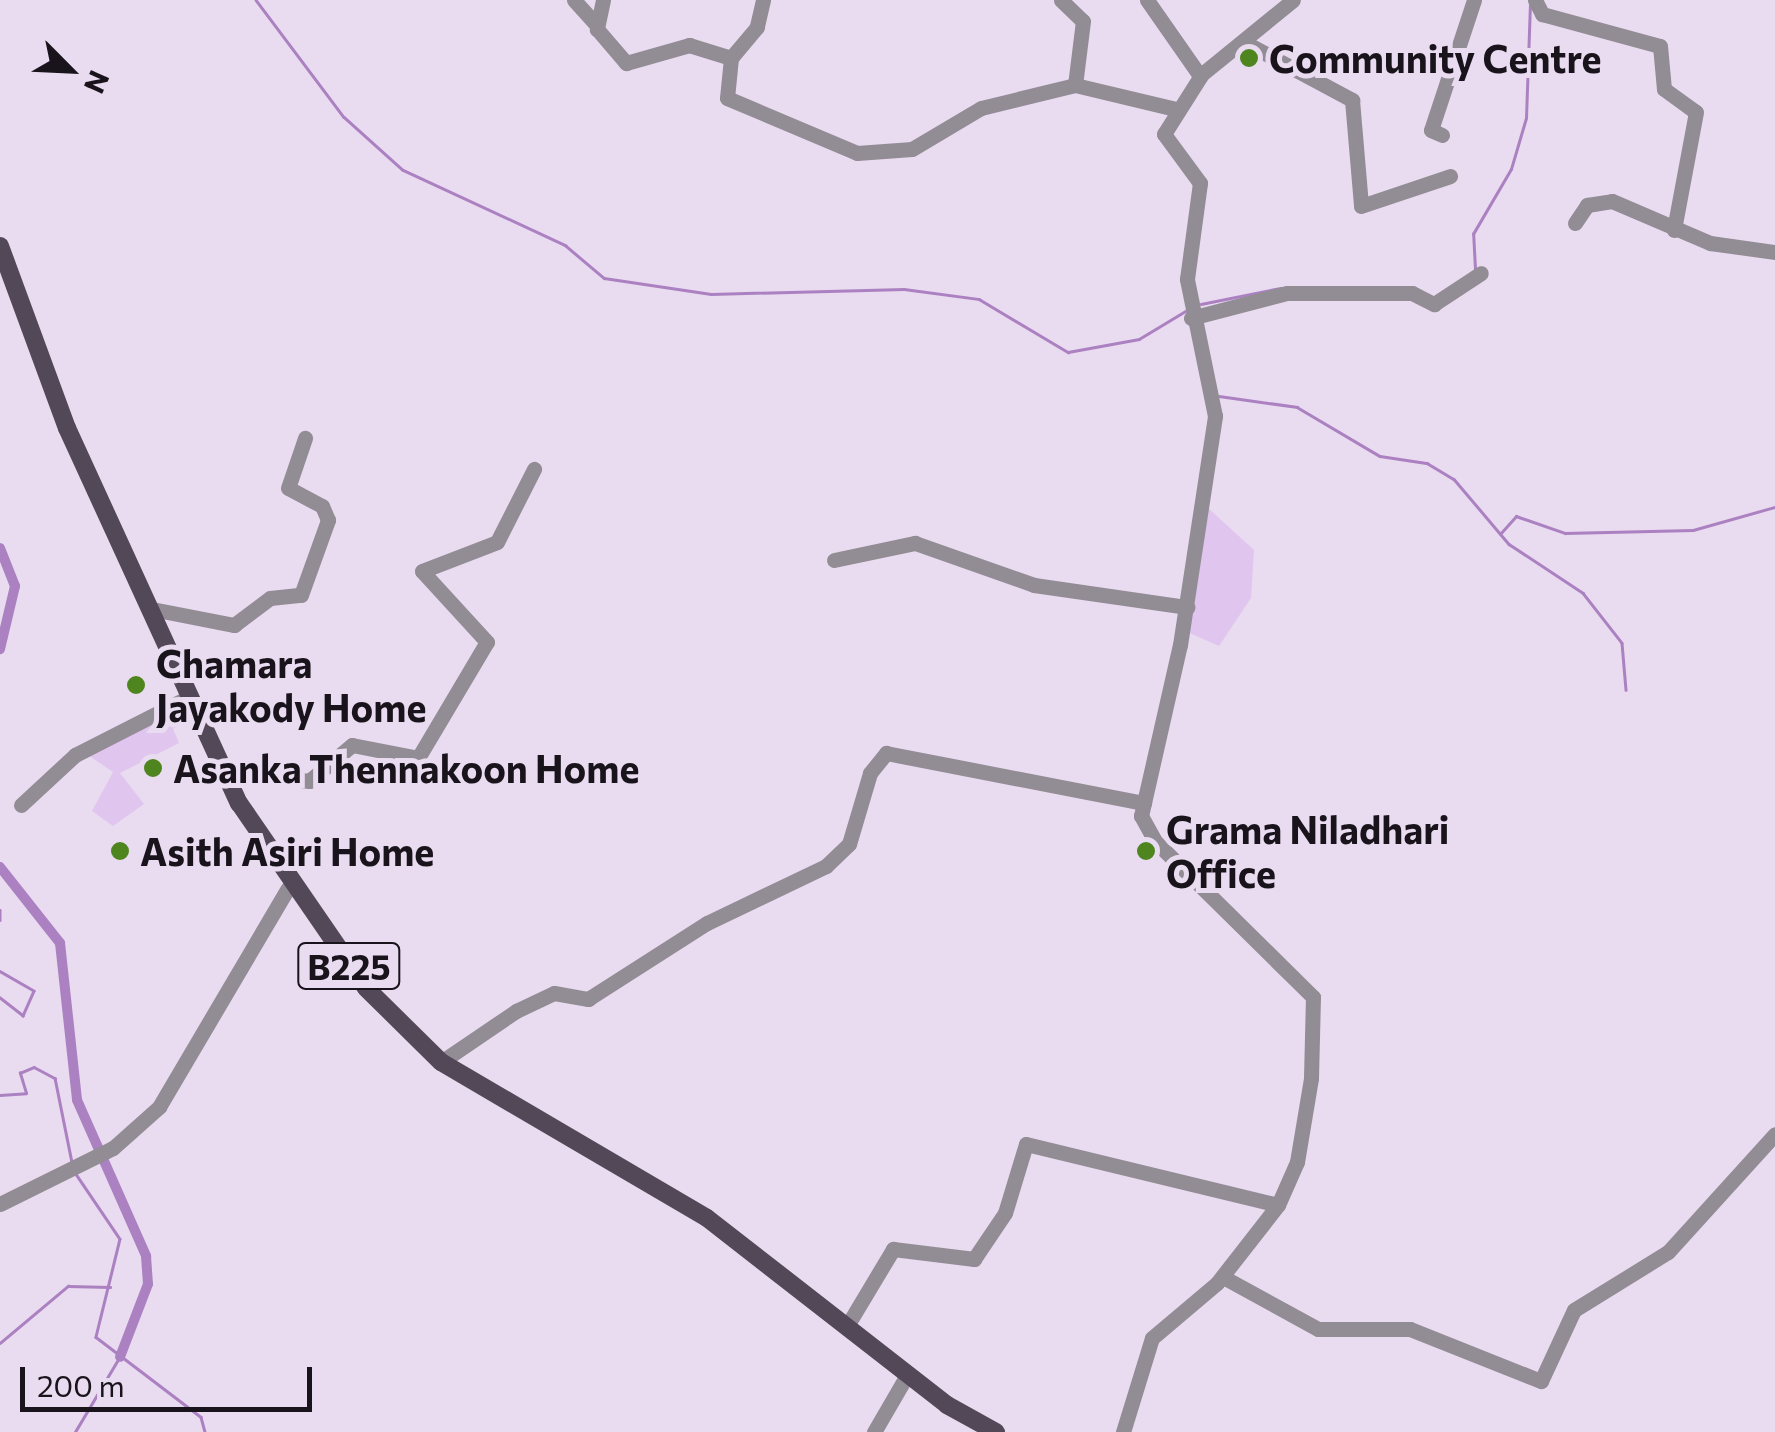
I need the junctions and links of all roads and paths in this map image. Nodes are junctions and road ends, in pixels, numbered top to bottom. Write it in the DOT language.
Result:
graph roads {
  1 [pos="574,0"];
  2 [pos="603,0"];
  3 [pos="762,0"];
  4 [pos="1061,0"];
  5 [pos="1147,0"];
  6 [pos="1293,0"];
  7 [pos="1474,0"];
  8 [pos="1535,0"];
  9 [pos="594,22"];
  10 [pos="1244,42"];
  11 [pos="731,58"];
  12 [pos="1200,76"];
  13 [pos="1075,86"];
  14 [pos="1176,109"];
  15 [pos="1442,136"];
  16 [pos="1450,176"];
  17 [pos="1575,224"];
  18 [pos="1674,230"];
  19 [pos="0,246"];
  20 [pos="1775,252"];
  21 [pos="1481,273"];
  22 [pos="1192,318"];
  23 [pos="306,438"];
  24 [pos="534,468"];
  25 [pos="834,560"];
  26 [pos="1187,607"];
  27 [pos="152,609"];
  28 [pos="189,697"];
  29 [pos="223,771"];
  30 [pos="1144,804"];
  31 [pos="21,805"];
  32 [pos="288,888"];
  33 [pos="441,1062"];
  34 [pos="1775,1134"];
  35 [pos="0,1204"];
  36 [pos="1278,1204"];
  37 [pos="1223,1277"];
  38 [pos="847,1326"];
  39 [pos="907,1374"];
  40 [pos="874,1432"];
  41 [pos="996,1432"];
  42 [pos="1123,1432"];
  1 -- 9 [label="street"];
  2 -- 9 [label="street"];
  3 -- 11 [label="street"];
  4 -- 13 [label="street"];
  5 -- 12 [label="street"];
  6 -- 10 [label="street"];
  7 -- 15 [label="street"];
  8 -- 18 [label="street"];
  9 -- 11 [label="street"];
  10 -- 12 [label="street"];
  10 -- 16 [label="street"];
  11 -- 13 [label="street"];
  12 -- 14 [label="street"];
  13 -- 14 [label="street"];
  14 -- 22 [label="street"];
  17 -- 18 [label="street"];
  18 -- 20 [label="street"];
  19 -- 27 [label="main road, B225"];
  21 -- 22 [label="street"];
  22 -- 26 [label="street"];
  23 -- 27 [label="street"];
  24 -- 29 [label="street"];
  25 -- 26 [label="street"];
  26 -- 30 [label="street"];
  27 -- 28 [label="main road, B225"];
  28 -- 29 [label="main road, B225"];
  28 -- 31 [label="street"];
  29 -- 32 [label="main road, B225"];
  30 -- 33 [label="street"];
  30 -- 36 [label="street"];
  32 -- 33 [label="main road, B225"];
  32 -- 35 [label="street"];
  33 -- 38 [label="main road, B225"];
  34 -- 37 [label="street"];
  36 -- 37 [label="street"];
  36 -- 38 [label="street"];
  37 -- 42 [label="street"];
  38 -- 39 [label="main road, B225"];
  39 -- 40 [label="street"];
  39 -- 41 [label="main road, B225"];
}
